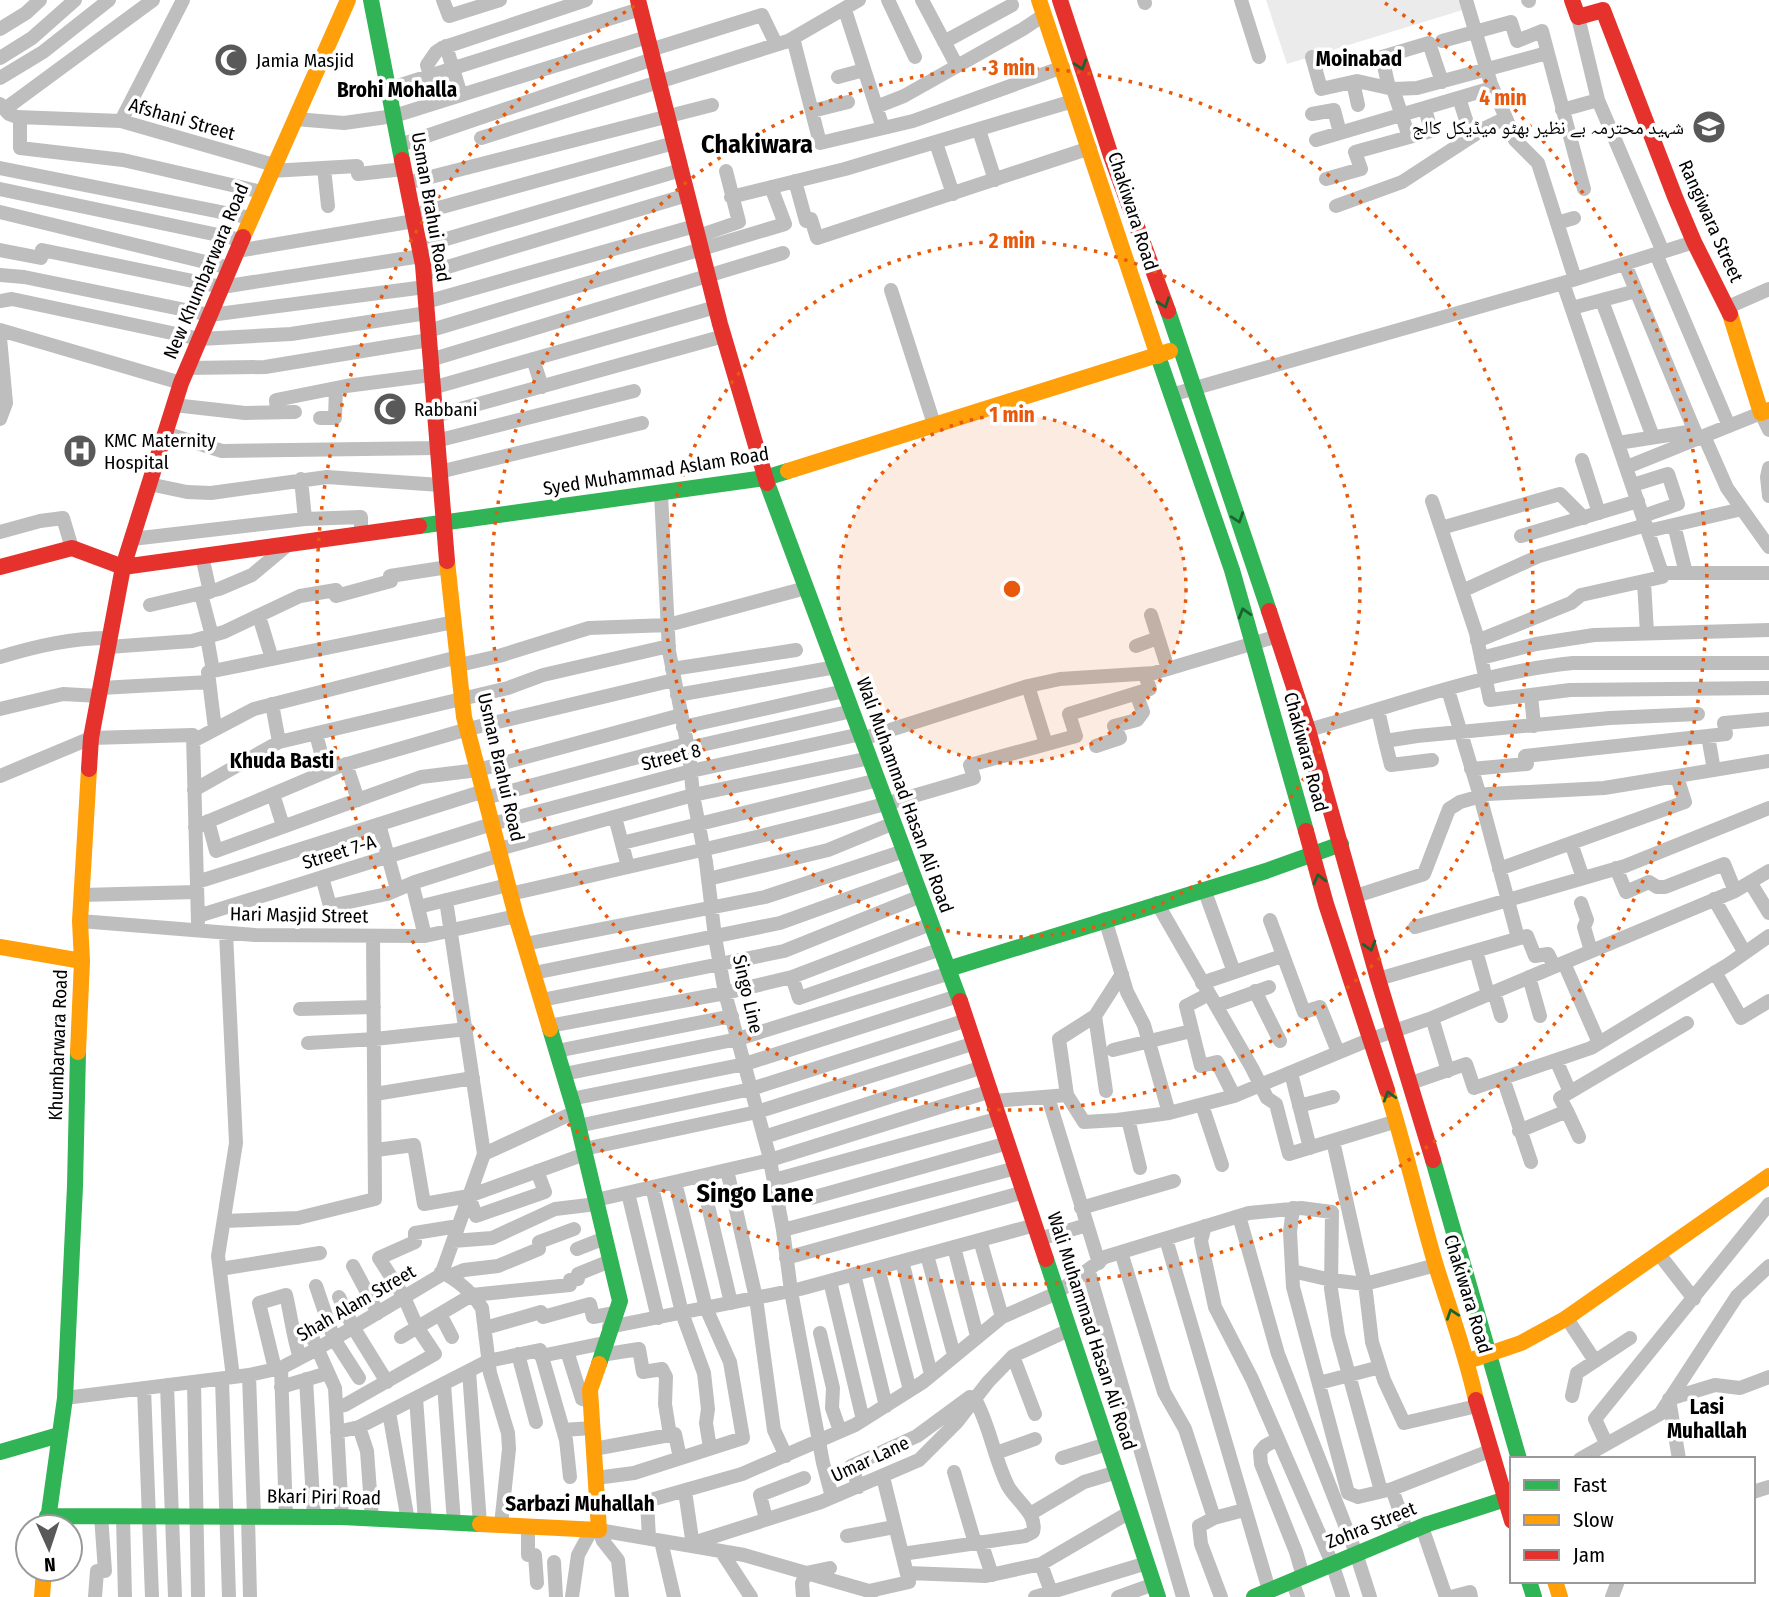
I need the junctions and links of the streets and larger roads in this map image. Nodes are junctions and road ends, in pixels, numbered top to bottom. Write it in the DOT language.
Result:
graph roads {
  1 [pos="40,0"];
  2 [pos="75,0"];
  3 [pos="109,0"];
  4 [pos="153,0"];
  5 [pos="183,0"];
  6 [pos="348,0"];
  7 [pos="371,0"];
  8 [pos="443,0"];
  9 [pos="499,0"];
  10 [pos="586,0"];
  11 [pos="859,0"];
  12 [pos="888,0"];
  13 [pos="922,0"];
  14 [pos="1060,0"];
  15 [pos="1241,0"];
  16 [pos="1466,0"];
  17 [pos="1572,0"];
  18 [pos="1008,2"];
  19 [pos="639,5"];
  20 [pos="1604,5"];
  21 [pos="1042,7"];
  22 [pos="845,10"];
  23 [pos="1578,17"];
  24 [pos="0,29"];
  25 [pos="1023,29"];
  26 [pos="1476,32"];
  27 [pos="793,38"];
  28 [pos="1442,41"];
  29 [pos="944,42"];
  30 [pos="776,44"];
  31 [pos="446,47"];
  32 [pos="650,49"];
  33 [pos="1547,53"];
  34 [pos="915,57"];
  35 [pos="1259,57"];
  36 [pos="1312,57"];
  37 [pos="0,58"];
  38 [pos="957,66"];
  39 [pos="1063,67"];
  40 [pos="453,68"];
  41 [pos="864,70"];
  42 [pos="1487,70"];
  43 [pos="430,76"];
  44 [pos="838,77"];
  45 [pos="0,78"];
  46 [pos="659,82"];
  47 [pos="1353,82"];
  48 [pos="1442,82"];
  49 [pos="1391,88"];
  50 [pos="1492,88"];
  51 [pos="388,89"];
  52 [pos="461,95"];
  53 [pos="1459,98"];
  54 [pos="1598,100"];
  55 [pos="1073,101"];
  56 [pos="848,102"];
  57 [pos="712,105"];
  58 [pos="1359,105"];
  59 [pos="876,107"];
  60 [pos="1424,108"];
  61 [pos="1562,110"];
  62 [pos="812,111"];
  63 [pos="495,112"];
  64 [pos="7,113"];
  65 [pos="1312,114"];
  66 [pos="1402,115"];
  67 [pos="394,116"];
  68 [pos="667,117"];
  69 [pos="1506,118"];
  70 [pos="295,119"];
  71 [pos="121,121"];
  72 [pos="1467,123"];
  73 [pos="883,128"];
  74 [pos="979,130"];
  75 [pos="501,131"];
  76 [pos="1340,133"];
  77 [pos="1409,137"];
  78 [pos="481,138"];
  79 [pos="1316,140"];
  80 [pos="674,143"];
  81 [pos="936,143"];
  82 [pos="400,145"];
  83 [pos="1090,148"];
  84 [pos="0,167"];
  85 [pos="273,168"];
  86 [pos="324,168"];
  87 [pos="681,170"];
  88 [pos="726,171"];
  89 [pos="405,176"];
  90 [pos="1326,179"];
  91 [pos="995,180"];
  92 [pos="795,181"];
  93 [pos="771,187"];
  94 [pos="0,189"];
  95 [pos="1584,189"];
  96 [pos="262,192"];
  97 [pos="953,194"];
  98 [pos="687,195"];
  99 [pos="39,197"];
  100 [pos="731,197"];
  101 [pos="328,206"];
  102 [pos="1336,206"];
  103 [pos="0,212"];
  104 [pos="251,218"];
  105 [pos="414,218"];
  106 [pos="1574,218"];
  107 [pos="35,220"];
  108 [pos="1557,223"];
  109 [pos="698,237"];
  110 [pos="1695,243"];
  111 [pos="240,245"];
  112 [pos="0,250"];
  113 [pos="420,252"];
  114 [pos="783,253"];
  115 [pos="1659,253"];
  116 [pos="1625,264"];
  117 [pos="230,268"];
  118 [pos="0,275"];
  119 [pos="708,277"];
  120 [pos="1569,281"];
  121 [pos="222,287"];
  122 [pos="1769,289"];
  123 [pos="891,290"];
  124 [pos="1636,291"];
  125 [pos="425,294"];
  126 [pos="0,301"];
  127 [pos="1602,301"];
  128 [pos="716,307"];
  129 [pos="1728,307"];
  130 [pos="1572,308"];
  131 [pos="210,316"];
  132 [pos="0,330"];
  133 [pos="428,335"];
  134 [pos="724,337"];
  135 [pos="0,338"];
  136 [pos="200,339"];
  137 [pos="1181,348"];
  138 [pos="1158,354"];
  139 [pos="533,359"];
  140 [pos="431,374"];
  141 [pos="185,376"];
  142 [pos="2,386"];
  143 [pos="542,387"];
  144 [pos="337,388"];
  145 [pos="1194,390"];
  146 [pos="634,391"];
  147 [pos="1171,395"];
  148 [pos="174,405"];
  149 [pos="1,412"];
  150 [pos="277,412"];
  151 [pos="295,412"];
  152 [pos="1765,412"];
  153 [pos="435,416"];
  154 [pos="320,418"];
  155 [pos="642,423"];
  156 [pos="934,424"];
  157 [pos="1729,426"];
  158 [pos="1769,430"];
  159 [pos="165,433"];
  160 [pos="1699,435"];
  161 [pos="1653,437"];
  162 [pos="1618,443"];
  163 [pos="437,444"];
  164 [pos="1582,460"];
  165 [pos="1627,467"];
  166 [pos="1769,468"];
  167 [pos="439,478"];
  168 [pos="765,478"];
  169 [pos="302,479"];
  170 [pos="149,484"];
  171 [pos="1633,485"];
  172 [pos="660,494"];
  173 [pos="1769,496"];
  174 [pos="1432,501"];
  175 [pos="1638,501"];
  176 [pos="1742,509"];
  177 [pos="1599,513"];
  178 [pos="1584,518"];
  179 [pos="305,519"];
  180 [pos="443,523"];
  181 [pos="1646,524"];
  182 [pos="1674,524"];
  183 [pos="1441,528"];
  184 [pos="0,532"];
  185 [pos="361,534"];
  186 [pos="1521,536"];
  187 [pos="132,539"];
  188 [pos="289,544"];
  189 [pos="1769,547"];
  190 [pos="72,548"];
  191 [pos="202,556"];
  192 [pos="123,567"];
  193 [pos="448,567"];
  194 [pos="0,568"];
  195 [pos="1662,573"];
  196 [pos="1686,573"];
  197 [pos="1769,573"];
  198 [pos="1644,582"];
  199 [pos="806,588"];
  200 [pos="1462,591"];
  201 [pos="205,593"];
  202 [pos="150,605"];
  203 [pos="1151,615"];
  204 [pos="259,617"];
  205 [pos="454,622"];
  206 [pos="668,625"];
  207 [pos="1769,630"];
  208 [pos="1647,633"];
  209 [pos="209,636"];
  210 [pos="1278,636"];
  211 [pos="1158,638"];
  212 [pos="1477,640"];
  213 [pos="109,642"];
  214 [pos="1254,644"];
  215 [pos="669,646"];
  216 [pos="1136,646"];
  217 [pos="796,650"];
  218 [pos="0,656"];
  219 [pos="1481,658"];
  220 [pos="272,659"];
  221 [pos="458,661"];
  222 [pos="1769,663"];
  223 [pos="836,667"];
  224 [pos="1168,669"];
  225 [pos="1145,675"];
  226 [pos="211,677"];
  227 [pos="1485,680"];
  228 [pos="674,681"];
  229 [pos="1028,686"];
  230 [pos="1769,688"];
  231 [pos="1448,690"];
  232 [pos="845,691"];
  233 [pos="100,692"];
  234 [pos="1136,693"];
  235 [pos="1531,695"];
  236 [pos="462,698"];
  237 [pos="272,704"];
  238 [pos="0,709"];
  239 [pos="1378,710"];
  240 [pos="852,711"];
  241 [pos="1698,714"];
  242 [pos="1769,719"];
  243 [pos="682,721"];
  244 [pos="1534,726"];
  245 [pos="215,729"];
  246 [pos="468,729"];
  247 [pos="1308,730"];
  248 [pos="1461,732"];
  249 [pos="316,734"];
  250 [pos="1708,736"];
  251 [pos="861,737"];
  252 [pos="92,738"];
  253 [pos="193,741"];
  254 [pos="1385,741"];
  255 [pos="279,742"];
  256 [pos="1046,744"];
  257 [pos="687,746"];
  258 [pos="1096,746"];
  259 [pos="870,758"];
  260 [pos="1432,760"];
  261 [pos="1769,761"];
  262 [pos="346,764"];
  263 [pos="1472,769"];
  264 [pos="478,770"];
  265 [pos="1714,770"];
  266 [pos="691,771"];
  267 [pos="326,772"];
  268 [pos="0,776"];
  269 [pos="1676,777"];
  270 [pos="878,780"];
  271 [pos="194,790"];
  272 [pos="273,794"];
  273 [pos="485,795"];
  274 [pos="694,795"];
  275 [pos="1480,796"];
  276 [pos="358,800"];
  277 [pos="887,805"];
  278 [pos="1766,809"];
  279 [pos="615,817"];
  280 [pos="894,823"];
  281 [pos="202,824"];
  282 [pos="379,824"];
  283 [pos="492,824"];
  284 [pos="700,825"];
  285 [pos="1769,825"];
  286 [pos="281,827"];
  287 [pos="1571,843"];
  288 [pos="622,844"];
  289 [pos="1341,844"];
  290 [pos="704,850"];
  291 [pos="904,851"];
  292 [pos="499,852"];
  293 [pos="287,853"];
  294 [pos="1313,854"];
  295 [pos="387,857"];
  296 [pos="628,867"];
  297 [pos="1499,869"];
  298 [pos="1616,869"];
  299 [pos="1769,872"];
  300 [pos="913,876"];
  301 [pos="322,877"];
  302 [pos="1583,878"];
  303 [pos="708,879"];
  304 [pos="1750,882"];
  305 [pos="412,883"];
  306 [pos="197,887"];
  307 [pos="509,889"];
  308 [pos="1204,889"];
  309 [pos="397,890"];
  310 [pos="1735,891"];
  311 [pos="81,895"];
  312 [pos="921,896"];
  313 [pos="1356,896"];
  314 [pos="1714,899"];
  315 [pos="446,900"];
  316 [pos="1508,900"];
  317 [pos="1157,903"];
  318 [pos="1581,903"];
  319 [pos="418,907"];
  320 [pos="711,908"];
  321 [pos="1769,913"];
  322 [pos="516,916"];
  323 [pos="1105,919"];
  324 [pos="1270,920"];
  325 [pos="80,921"];
  326 [pos="198,923"];
  327 [pos="931,924"];
  328 [pos="1415,928"];
  329 [pos="453,930"];
  330 [pos="226,933"];
  331 [pos="373,936"];
  332 [pos="425,936"];
  333 [pos="1769,936"];
  334 [pos="715,937"];
  335 [pos="1518,938"];
  336 [pos="525,944"];
  337 [pos="0,947"];
  338 [pos="941,949"];
  339 [pos="1476,951"];
  340 [pos="1591,951"];
  341 [pos="1745,953"];
  342 [pos="1282,956"];
  343 [pos="82,961"];
  344 [pos="720,964"];
  345 [pos="1559,964"];
  346 [pos="949,971"];
  347 [pos="1234,972"];
  348 [pos="1715,972"];
  349 [pos="534,973"];
  350 [pos="1122,974"];
  351 [pos="792,977"];
  352 [pos="1530,977"];
  353 [pos="1378,979"];
  354 [pos="725,993"];
  355 [pos="1491,993"];
  356 [pos="1209,994"];
  357 [pos="958,996"];
  358 [pos="541,1000"];
  359 [pos="1769,1002"];
  360 [pos="374,1007"];
  361 [pos="300,1009"];
  362 [pos="732,1016"];
  363 [pos="1095,1016"];
  364 [pos="1501,1016"];
  365 [pos="1540,1016"];
  366 [pos="1432,1018"];
  367 [pos="967,1020"];
  368 [pos="1687,1023"];
  369 [pos="549,1026"];
  370 [pos="467,1029"];
  371 [pos="1191,1031"];
  372 [pos="1394,1032"];
  373 [pos="374,1039"];
  374 [pos="738,1039"];
  375 [pos="1371,1039"];
  376 [pos="1280,1041"];
  377 [pos="308,1042"];
  378 [pos="1149,1042"];
  379 [pos="1599,1043"];
  380 [pos="975,1044"];
  381 [pos="557,1051"];
  382 [pos="1114,1051"];
  383 [pos="1338,1052"];
  384 [pos="1556,1060"];
  385 [pos="745,1065"];
  386 [pos="983,1067"];
  387 [pos="1448,1071"];
  388 [pos="1291,1073"];
  389 [pos="564,1074"];
  390 [pos="473,1078"];
  391 [pos="1503,1078"];
  392 [pos="1411,1083"];
  393 [pos="1259,1087"];
  394 [pos="751,1089"];
  395 [pos="1106,1091"];
  396 [pos="1570,1092"];
  397 [pos="375,1094"];
  398 [pos="1067,1095"];
  399 [pos="992,1096"];
  400 [pos="1234,1096"];
  401 [pos="1048,1097"];
  402 [pos="1333,1097"];
  403 [pos="1202,1105"];
  404 [pos="1299,1106"];
  405 [pos="1567,1111"];
  406 [pos="575,1112"];
  407 [pos="757,1112"];
  408 [pos="1169,1113"];
  409 [pos="1000,1118"];
  410 [pos="1128,1119"];
  411 [pos="1397,1121"];
  412 [pos="1519,1131"];
  413 [pos="764,1137"];
  414 [pos="1579,1137"];
  415 [pos="1333,1141"];
  416 [pos="1008,1143"];
  417 [pos="1310,1148"];
  418 [pos="376,1150"];
  419 [pos="584,1152"];
  420 [pos="484,1154"];
  421 [pos="770,1160"];
  422 [pos="1531,1162"];
  423 [pos="1222,1164"];
  424 [pos="1016,1168"];
  425 [pos="1140,1168"];
  426 [pos="727,1170"];
  427 [pos="537,1171"];
  428 [pos="701,1176"];
  429 [pos="1769,1176"];
  430 [pos="774,1180"];
  431 [pos="1174,1181"];
  432 [pos="675,1182"];
  433 [pos="652,1187"];
  434 [pos="1024,1192"];
  435 [pos="628,1193"];
  436 [pos="469,1196"];
  437 [pos="811,1198"];
  438 [pos="596,1202"];
  439 [pos="1769,1204"];
  440 [pos="1082,1208"];
  441 [pos="1293,1209"];
  442 [pos="548,1213"];
  443 [pos="1239,1216"];
  444 [pos="224,1221"];
  445 [pos="1087,1225"];
  446 [pos="458,1226"];
  447 [pos="1205,1226"];
  448 [pos="574,1229"];
  449 [pos="783,1230"];
  450 [pos="1037,1232"];
  451 [pos="557,1235"];
  452 [pos="605,1238"];
  453 [pos="1166,1239"];
  454 [pos="980,1240"];
  455 [pos="453,1241"];
  456 [pos="954,1247"];
  457 [pos="577,1249"];
  458 [pos="1121,1252"];
  459 [pos="320,1253"];
  460 [pos="1659,1254"];
  461 [pos="927,1255"];
  462 [pos="786,1258"];
  463 [pos="610,1261"];
  464 [pos="902,1261"];
  465 [pos="1436,1265"];
  466 [pos="353,1266"];
  467 [pos="1769,1266"];
  468 [pos="1094,1267"];
  469 [pos="878,1268"];
  470 [pos="220,1269"];
  471 [pos="1293,1271"];
  472 [pos="445,1274"];
  473 [pos="854,1274"];
  474 [pos="1331,1280"];
  475 [pos="830,1281"];
  476 [pos="1365,1283"];
  477 [pos="570,1285"];
  478 [pos="316,1286"];
  479 [pos="791,1291"];
  480 [pos="1057,1293"];
  481 [pos="472,1295"];
  482 [pos="339,1297"];
  483 [pos="404,1297"];
  484 [pos="756,1298"];
  485 [pos="1694,1299"];
  486 [pos="731,1303"];
  487 [pos="574,1308"];
  488 [pos="706,1308"];
  489 [pos="682,1312"];
  490 [pos="378,1313"];
  491 [pos="440,1314"];
  492 [pos="1002,1317"];
  493 [pos="1566,1317"];
  494 [pos="658,1318"];
  495 [pos="353,1327"];
  496 [pos="417,1327"];
  497 [pos="485,1328"];
  498 [pos="309,1330"];
  499 [pos="1069,1330"];
  500 [pos="820,1333"];
  501 [pos="607,1335"];
  502 [pos="977,1336"];
  503 [pos="401,1337"];
  504 [pos="452,1337"];
  505 [pos="1630,1338"];
  506 [pos="334,1339"];
  507 [pos="317,1349"];
  508 [pos="567,1351"];
  509 [pos="518,1354"];
  510 [pos="954,1355"];
  511 [pos="1488,1355"];
  512 [pos="541,1356"];
  513 [pos="1013,1356"];
  514 [pos="300,1358"];
  515 [pos="1467,1360"];
  516 [pos="488,1361"];
  517 [pos="1595,1361"];
  518 [pos="1380,1367"];
  519 [pos="278,1368"];
  520 [pos="469,1371"];
  521 [pos="852,1371"];
  522 [pos="328,1373"];
  523 [pos="932,1374"];
  524 [pos="1349,1374"];
  525 [pos="249,1375"];
  526 [pos="830,1376"];
  527 [pos="1769,1377"];
  528 [pos="228,1378"];
  529 [pos="359,1378"];
  530 [pos="306,1379"];
  531 [pos="387,1381"];
  532 [pos="194,1382"];
  533 [pos="1319,1383"];
  534 [pos="444,1384"];
  535 [pos="167,1385"];
  536 [pos="281,1387"];
  537 [pos="144,1388"];
  538 [pos="910,1391"];
  539 [pos="979,1393"];
  540 [pos="1572,1396"];
  541 [pos="65,1398"];
  542 [pos="416,1398"];
  543 [pos="1669,1399"];
  544 [pos="590,1400"];
  545 [pos="886,1406"];
  546 [pos="1477,1406"];
  547 [pos="336,1407"];
  548 [pos="389,1412"];
  549 [pos="1035,1414"];
  550 [pos="863,1420"];
  551 [pos="536,1422"];
  552 [pos="359,1427"];
  553 [pos="592,1428"];
  554 [pos="563,1430"];
  555 [pos="337,1432"];
  556 [pos="840,1432"];
  557 [pos="60,1435"];
  558 [pos="670,1435"];
  559 [pos="1035,1439"];
  560 [pos="1278,1439"];
  561 [pos="819,1441"];
  562 [pos="1606,1443"];
  563 [pos="1107,1444"];
  564 [pos="710,1448"];
  565 [pos="594,1450"];
  566 [pos="1492,1450"];
  567 [pos="0,1452"];
  568 [pos="996,1454"];
  569 [pos="786,1456"];
  570 [pos="1519,1457"];
  571 [pos="1583,1457"];
  572 [pos="1679,1457"];
  573 [pos="680,1458"];
  574 [pos="1062,1458"];
  575 [pos="954,1472"];
  576 [pos="1117,1472"];
  577 [pos="570,1477"];
  578 [pos="596,1478"];
  579 [pos="804,1478"];
  580 [pos="883,1478"];
  581 [pos="859,1487"];
  582 [pos="1386,1490"];
  583 [pos="685,1491"];
  584 [pos="832,1497"];
  585 [pos="1509,1498"];
  586 [pos="1244,1510"];
  587 [pos="1130,1512"];
  588 [pos="48,1513"];
  589 [pos="1030,1514"];
  590 [pos="101,1516"];
  591 [pos="123,1517"];
  592 [pos="149,1517"];
  593 [pos="171,1517"];
  594 [pos="198,1517"];
  595 [pos="226,1517"];
  596 [pos="251,1517"];
  597 [pos="286,1517"];
  598 [pos="314,1517"];
  599 [pos="342,1517"];
  600 [pos="84,1518"];
  601 [pos="1214,1518"];
  602 [pos="372,1519"];
  603 [pos="766,1520"];
  604 [pos="408,1521"];
  605 [pos="425,1521"];
  606 [pos="454,1523"];
  607 [pos="480,1524"];
  608 [pos="501,1525"];
  609 [pos="528,1526"];
  610 [pos="894,1527"];
  611 [pos="1414,1529"];
  612 [pos="596,1530"];
  613 [pos="847,1536"];
  614 [pos="655,1540"];
  615 [pos="978,1543"];
  616 [pos="691,1545"];
  617 [pos="721,1551"];
  618 [pos="1356,1553"];
  619 [pos="902,1554"];
  620 [pos="554,1562"];
  621 [pos="1147,1563"];
  622 [pos="1332,1563"];
  623 [pos="1041,1564"];
  624 [pos="830,1568"];
  625 [pos="806,1573"];
  626 [pos="908,1573"];
  627 [pos="992,1575"];
  628 [pos="1297,1578"];
  629 [pos="537,1583"];
  630 [pos="1156,1590"];
  631 [pos="1051,1591"];
  632 [pos="870,1594"];
  633 [pos="1262,1594"];
  634 [pos="198,1595"];
  635 [pos="94,1597"];
  636 [pos="125,1597"];
  637 [pos="152,1597"];
  638 [pos="175,1597"];
  639 [pos="229,1597"];
  640 [pos="250,1597"];
  641 [pos="556,1597"];
  642 [pos="572,1597"];
  643 [pos="622,1597"];
  644 [pos="674,1597"];
  645 [pos="751,1597"];
  646 [pos="803,1597"];
  647 [pos="1035,1597"];
  648 [pos="1118,1597"];
  649 [pos="1183,1597"];
  650 [pos="1221,1597"];
  651 [pos="1298,1597"];
  652 [pos="1343,1597"];
  653 [pos="1370,1597"];
  654 [pos="1448,1597"];
  655 [pos="1471,1597"];
  1 -- 24 [label="street"];
  2 -- 37 [label="street"];
  3 -- 45 [label="street"];
  4 -- 64 [label="street"];
  5 -- 71 [label="street"];
  6 -- 70 [label="street, New Khumbarwara Road"];
  7 -- 51 [label="street, Usman Brahui Road"];
  8 -- 9 [label="street"];
  10 -- 31 [label="street"];
  11 -- 22 [label="street"];
  12 -- 34 [label="street"];
  13 -- 29 [label="street"];
  14 -- 137 [label="street, Chakiwara Road, one-way"];
  15 -- 35 [label="street"];
  16 -- 26 [label="street"];
  17 -- 23 [label="street"];
  18 -- 25 [label="street"];
  18 -- 29 [label="street"];
  19 -- 32 [label="street, Wali Muhammad Hasan Ali Road"];
  19 -- 40 [label="street"];
  20 -- 23 [label="street, Rangiwara Street"];
  20 -- 110 [label="street, Rangiwara Street"];
  21 -- 25 [label="street"];
  21 -- 39 [label="street, Chakiwara Road"];
  22 -- 27 [label="street"];
  22 -- 41 [label="street"];
  23 -- 54 [label="street"];
  25 -- 38 [label="street"];
  26 -- 28 [label="street"];
  26 -- 33 [label="street"];
  26 -- 42 [label="street"];
  27 -- 30 [label="street"];
  27 -- 62 [label="street"];
  29 -- 38 [label="street"];
  30 -- 32 [label="street"];
  30 -- 46 [label="street"];
  31 -- 40 [label="street"];
  31 -- 43 [label="street"];
  32 -- 46 [label="street, Wali Muhammad Hasan Ali Road"];
  32 -- 52 [label="street"];
  32 -- 63 [label="street"];
  33 -- 42 [label="street"];
  33 -- 61 [label="street"];
  36 -- 47 [label="street"];
  38 -- 59 [label="street"];
  39 -- 55 [label="street, Chakiwara Road"];
  39 -- 73 [label="street"];
  40 -- 43 [label="street"];
  40 -- 52 [label="street"];
  41 -- 44 [label="street"];
  41 -- 59 [label="street"];
  42 -- 48 [label="street"];
  42 -- 50 [label="street"];
  43 -- 51 [label="street"];
  46 -- 68 [label="street, Wali Muhammad Hasan Ali Road"];
  46 -- 75 [label="street"];
  47 -- 49 [label="street"];
  47 -- 58 [label="street"];
  48 -- 49 [label="street"];
  48 -- 49 [label="street"];
  49 -- 66 [label="street"];
  50 -- 53 [label="street"];
  50 -- 69 [label="street"];
  51 -- 67 [label="street, Usman Brahui Road"];
  52 -- 67 [label="street"];
  53 -- 60 [label="street"];
  53 -- 72 [label="street"];
  54 -- 61 [label="street"];
  54 -- 115 [label="street"];
  55 -- 74 [label="street"];
  55 -- 83 [label="street, Chakiwara Road"];
  56 -- 62 [label="street"];
  57 -- 68 [label="street"];
  59 -- 73 [label="street"];
  60 -- 66 [label="street"];
  60 -- 77 [label="street"];
  61 -- 95 [label="street"];
  62 -- 73 [label="street"];
  63 -- 75 [label="street"];
  63 -- 82 [label="street"];
  64 -- 71 [label="street, Afshani Street"];
  64 -- 96 [label="street"];
  65 -- 76 [label="street"];
  66 -- 76 [label="street"];
  66 -- 77 [label="street"];
  67 -- 70 [label="street"];
  67 -- 82 [label="street, Usman Brahui Road"];
  68 -- 80 [label="street, Wali Muhammad Hasan Ali Road"];
  68 -- 89 [label="street"];
  69 -- 102 [label="street"];
  69 -- 108 [label="street"];
  70 -- 85 [label="street, New Khumbarwara Road"];
  71 -- 85 [label="street, Afshani Street"];
  74 -- 81 [label="street"];
  74 -- 91 [label="street"];
  75 -- 78 [label="street"];
  76 -- 79 [label="street"];
  77 -- 90 [label="street"];
  80 -- 87 [label="street, Wali Muhammad Hasan Ali Road"];
  80 -- 105 [label="street"];
  81 -- 92 [label="street"];
  81 -- 97 [label="street"];
  82 -- 89 [label="street, Usman Brahui Road"];
  83 -- 91 [label="street"];
  83 -- 138 [label="street, Chakiwara Road"];
  84 -- 104 [label="street"];
  85 -- 86 [label="street, Afshani Street"];
  85 -- 96 [label="street, New Khumbarwara Road"];
  86 -- 89 [label="street, Afshani Street"];
  86 -- 101 [label="street"];
  87 -- 98 [label="street, Wali Muhammad Hasan Ali Road"];
  87 -- 113 [label="street"];
  88 -- 100 [label="street"];
  89 -- 105 [label="street, Usman Brahui Road"];
  91 -- 97 [label="street"];
  92 -- 93 [label="street"];
  92 -- 97 [label="street"];
  93 -- 100 [label="street"];
  93 -- 109 [label="street"];
  94 -- 99 [label="street"];
  96 -- 104 [label="street, New Khumbarwara Road"];
  98 -- 109 [label="street, Wali Muhammad Hasan Ali Road"];
  98 -- 125 [label="street"];
  99 -- 107 [label="street"];
  99 -- 111 [label="street"];
  100 -- 109 [label="street"];
  103 -- 107 [label="street"];
  104 -- 111 [label="street, New Khumbarwara Road"];
  105 -- 111 [label="street"];
  105 -- 113 [label="street, Usman Brahui Road"];
  106 -- 108 [label="street"];
  107 -- 117 [label="street"];
  108 -- 120 [label="street"];
  109 -- 119 [label="street, Wali Muhammad Hasan Ali Road"];
  109 -- 125 [label="street"];
  109 -- 133 [label="street"];
  110 -- 115 [label="street"];
  110 -- 129 [label="street, Rangiwara Street"];
  111 -- 117 [label="street, New Khumbarwara Road"];
  112 -- 121 [label="street"];
  113 -- 121 [label="street"];
  113 -- 125 [label="street, Usman Brahui Road"];
  114 -- 119 [label="street"];
  115 -- 116 [label="street"];
  115 -- 157 [label="street"];
  116 -- 120 [label="street"];
  116 -- 124 [label="street"];
  117 -- 121 [label="street, New Khumbarwara Road"];
  118 -- 131 [label="street"];
  119 -- 128 [label="street, Wali Muhammad Hasan Ali Road"];
  119 -- 140 [label="street"];
  120 -- 130 [label="street"];
  120 -- 145 [label="street"];
  121 -- 131 [label="street, New Khumbarwara Road"];
  122 -- 129 [label="street"];
  123 -- 156 [label="street"];
  124 -- 127 [label="street"];
  124 -- 160 [label="street"];
  125 -- 131 [label="street"];
  125 -- 133 [label="street, Usman Brahui Road"];
  125 -- 136 [label="street"];
  126 -- 136 [label="street"];
  127 -- 130 [label="street"];
  127 -- 161 [label="street"];
  128 -- 134 [label="street, Wali Muhammad Hasan Ali Road"];
  128 -- 139 [label="street"];
  129 -- 152 [label="street, Rangiwara Street"];
  130 -- 162 [label="street"];
  131 -- 136 [label="street, New Khumbarwara Road"];
  132 -- 141 [label="street"];
  133 -- 140 [label="street, Usman Brahui Road"];
  133 -- 141 [label="street"];
  134 -- 143 [label="street"];
  134 -- 168 [label="street, Wali Muhammad Hasan Ali Road"];
  135 -- 142 [label="street"];
  136 -- 141 [label="street, New Khumbarwara Road"];
  137 -- 138 [label="street, Syed Muhammad Aslam Road"];
  137 -- 145 [label="street, Chakiwara Road"];
  138 -- 147 [label="street, Chakiwara Road"];
  138 -- 156 [label="street, Syed Muhammad Aslam Road"];
  139 -- 140 [label="street"];
  139 -- 143 [label="street"];
  140 -- 144 [label="street"];
  140 -- 153 [label="street, Usman Brahui Road"];
  141 -- 148 [label="street, New Khumbarwara Road"];
  142 -- 149 [label="street"];
  143 -- 153 [label="street"];
  144 -- 150 [label="street"];
  144 -- 154 [label="street"];
  145 -- 147 [label="street"];
  145 -- 210 [label="street, Chakiwara Road, one-way"];
  146 -- 163 [label="street"];
  214 -- 147 [label="street, Chakiwara Road, one-way"];
  148 -- 150 [label="street"];
  148 -- 159 [label="street, New Khumbarwara Road"];
  150 -- 151 [label="street"];
  152 -- 157 [label="street"];
  152 -- 158 [label="street"];
  153 -- 163 [label="street, Usman Brahui Road"];
  155 -- 167 [label="street"];
  156 -- 168 [label="street, Syed Muhammad Aslam Road"];
  157 -- 160 [label="street"];
  159 -- 163 [label="street"];
  159 -- 170 [label="street, New Khumbarwara Road"];
  160 -- 161 [label="street"];
  160 -- 165 [label="street"];
  160 -- 176 [label="street"];
  161 -- 162 [label="street"];
  162 -- 165 [label="street"];
  163 -- 167 [label="street, Usman Brahui Road"];
  164 -- 177 [label="street"];
  165 -- 171 [label="street"];
  166 -- 173 [label="street"];
  167 -- 169 [label="street"];
  167 -- 180 [label="street, Usman Brahui Road"];
  168 -- 172 [label="street, Syed Muhammad Aslam Road"];
  168 -- 199 [label="street, Wali Muhammad Hasan Ali Road"];
  169 -- 170 [label="street"];
  169 -- 179 [label="street"];
  170 -- 187 [label="street, New Khumbarwara Road"];
  171 -- 175 [label="street"];
  171 -- 181 [label="street"];
  172 -- 180 [label="street, Syed Muhammad Aslam Road"];
  172 -- 206 [label="street, Singo Line"];
  174 -- 183 [label="street"];
  175 -- 177 [label="street"];
  175 -- 181 [label="street"];
  176 -- 182 [label="street"];
  176 -- 189 [label="street"];
  177 -- 178 [label="street"];
  178 -- 183 [label="street"];
  178 -- 186 [label="street"];
  179 -- 185 [label="street"];
  179 -- 187 [label="street"];
  180 -- 185 [label="street, Syed Muhammad Aslam Road"];
  180 -- 193 [label="street, Usman Brahui Road"];
  181 -- 182 [label="street"];
  181 -- 195 [label="street"];
  181 -- 200 [label="street"];
  182 -- 196 [label="street"];
  183 -- 200 [label="street"];
  184 -- 190 [label="street"];
  185 -- 188 [label="street, Syed Muhammad Aslam Road"];
  187 -- 192 [label="street, New Khumbarwara Road"];
  188 -- 191 [label="street, Syed Muhammad Aslam Road"];
  188 -- 201 [label="street"];
  190 -- 192 [label="street"];
  190 -- 194 [label="street"];
  191 -- 192 [label="street, Syed Muhammad Aslam Road"];
  191 -- 201 [label="street"];
  192 -- 213 [label="street, Khumbarwara Road"];
  193 -- 204 [label="street"];
  193 -- 205 [label="street, Usman Brahui Road"];
  195 -- 196 [label="street"];
  195 -- 198 [label="street"];
  196 -- 197 [label="street"];
  198 -- 208 [label="street"];
  198 -- 212 [label="street"];
  199 -- 206 [label="street"];
  199 -- 223 [label="street, Wali Muhammad Hasan Ali Road"];
  200 -- 212 [label="street"];
  201 -- 202 [label="street"];
  201 -- 209 [label="street"];
  203 -- 211 [label="street"];
  204 -- 209 [label="street"];
  204 -- 220 [label="street"];
  205 -- 220 [label="street"];
  205 -- 221 [label="street, Usman Brahui Road"];
  206 -- 215 [label="street, Singo Line"];
  206 -- 221 [label="street"];
  207 -- 208 [label="street"];
  208 -- 219 [label="street"];
  209 -- 213 [label="street"];
  209 -- 226 [label="street"];
  210 -- 214 [label="street, Street 8"];
  210 -- 247 [label="street, Chakiwara Road"];
  211 -- 216 [label="street"];
  211 -- 224 [label="street"];
  212 -- 219 [label="street"];
  213 -- 218 [label="street"];
  213 -- 233 [label="street, Khumbarwara Road"];
  214 -- 224 [label="street, Street 8"];
  214 -- 294 [label="street, Chakiwara Road"];
  215 -- 228 [label="street, Singo Line"];
  215 -- 236 [label="street"];
  217 -- 228 [label="street"];
  219 -- 227 [label="street"];
  220 -- 226 [label="street"];
  221 -- 236 [label="street, Usman Brahui Road"];
  221 -- 237 [label="street"];
  222 -- 227 [label="street"];
  223 -- 228 [label="street"];
  223 -- 232 [label="street, Wali Muhammad Hasan Ali Road"];
  224 -- 225 [label="street, Street 8"];
  225 -- 229 [label="street, Street 8"];
  225 -- 234 [label="street"];
  226 -- 233 [label="street"];
  226 -- 245 [label="street"];
  227 -- 231 [label="street"];
  227 -- 235 [label="street"];
  228 -- 243 [label="street, Singo Line"];
  228 -- 246 [label="street"];
  229 -- 251 [label="street, Street 8"];
  229 -- 256 [label="street"];
  230 -- 235 [label="street"];
  231 -- 239 [label="street"];
  231 -- 248 [label="street"];
  232 -- 240 [label="street, Wali Muhammad Hasan Ali Road"];
  232 -- 243 [label="street"];
  233 -- 238 [label="street"];
  233 -- 252 [label="street, Khumbarwara Road"];
  234 -- 256 [label="street"];
  234 -- 258 [label="street"];
  235 -- 244 [label="street"];
  236 -- 246 [label="street, Usman Brahui Road"];
  236 -- 249 [label="street"];
  237 -- 245 [label="street"];
  237 -- 255 [label="street"];
  239 -- 247 [label="street"];
  239 -- 254 [label="street"];
  240 -- 251 [label="street, Wali Muhammad Hasan Ali Road"];
  240 -- 257 [label="street"];
  241 -- 244 [label="street"];
  242 -- 250 [label="street"];
  243 -- 257 [label="street, Singo Line"];
  243 -- 264 [label="street"];
  244 -- 248 [label="street"];
  245 -- 253 [label="street"];
  246 -- 262 [label="street"];
  246 -- 264 [label="street, Usman Brahui Road"];
  247 -- 289 [label="street, Chakiwara Road"];
  248 -- 254 [label="street"];
  248 -- 263 [label="street"];
  249 -- 255 [label="street"];
  249 -- 267 [label="street"];
  250 -- 263 [label="street"];
  250 -- 265 [label="street"];
  251 -- 259 [label="street, Wali Muhammad Hasan Ali Road"];
  251 -- 266 [label="street, Street 8"];
  252 -- 253 [label="street"];
  252 -- 268 [label="street"];
  252 -- 311 [label="street, Khumbarwara Road"];
  253 -- 271 [label="street"];
  254 -- 260 [label="street"];
  255 -- 271 [label="street"];
  256 -- 277 [label="street"];
  257 -- 266 [label="street, Singo Line"];
  257 -- 273 [label="street"];
  259 -- 270 [label="street, Wali Muhammad Hasan Ali Road"];
  259 -- 274 [label="street"];
  261 -- 265 [label="street"];
  262 -- 267 [label="street"];
  262 -- 276 [label="street"];
  263 -- 275 [label="street"];
  264 -- 273 [label="street, Usman Brahui Road"];
  264 -- 276 [label="street"];
  265 -- 269 [label="street"];
  266 -- 274 [label="street, Singo Line"];
  266 -- 283 [label="street, Street 8"];
  267 -- 272 [label="street"];
  269 -- 275 [label="street"];
  269 -- 287 [label="street"];
  270 -- 277 [label="street, Wali Muhammad Hasan Ali Road"];
  270 -- 284 [label="street"];
  271 -- 281 [label="street"];
  272 -- 281 [label="street"];
  272 -- 286 [label="street"];
  273 -- 282 [label="street"];
  273 -- 283 [label="street, Usman Brahui Road"];
  274 -- 279 [label="street"];
  274 -- 284 [label="street, Singo Line"];
  275 -- 297 [label="street"];
  275 -- 313 [label="street"];
  276 -- 286 [label="street"];
  277 -- 280 [label="street, Wali Muhammad Hasan Ali Road"];
  277 -- 290 [label="street"];
  278 -- 285 [label="street"];
  278 -- 298 [label="street"];
  279 -- 288 [label="street"];
  279 -- 292 [label="street"];
  280 -- 291 [label="street, Wali Muhammad Hasan Ali Road"];
  280 -- 303 [label="street"];
  281 -- 286 [label="street"];
  281 -- 306 [label="street"];
  282 -- 293 [label="street"];
  282 -- 295 [label="street"];
  283 -- 292 [label="street, Usman Brahui Road"];
  283 -- 295 [label="street, Street 7-A"];
  284 -- 288 [label="street"];
  284 -- 290 [label="street, Singo Line"];
  286 -- 293 [label="street"];
  287 -- 297 [label="street"];
  287 -- 302 [label="street"];
  288 -- 296 [label="street"];
  289 -- 294 [label="street"];
  289 -- 313 [label="street, Chakiwara Road"];
  290 -- 296 [label="street"];
  290 -- 303 [label="street, Singo Line"];
  291 -- 300 [label="street, Wali Muhammad Hasan Ali Road"];
  291 -- 320 [label="street"];
  292 -- 305 [label="street"];
  292 -- 307 [label="street, Usman Brahui Road"];
  293 -- 306 [label="street"];
  294 -- 308 [label="street"];
  375 -- 294 [label="street, Chakiwara Road, one-way"];
  295 -- 301 [label="street, Street 7-A"];
  295 -- 309 [label="street"];
  296 -- 307 [label="street"];
  297 -- 316 [label="street"];
  298 -- 302 [label="street"];
  298 -- 310 [label="street"];
  299 -- 304 [label="street"];
  300 -- 312 [label="street, Wali Muhammad Hasan Ali Road"];
  300 -- 334 [label="street"];
  301 -- 309 [label="street"];
  301 -- 326 [label="street, Street 7-A"];
  302 -- 316 [label="street"];
  303 -- 320 [label="street, Singo Line"];
  304 -- 310 [label="street"];
  304 -- 321 [label="street"];
  305 -- 309 [label="street"];
  305 -- 319 [label="street"];
  306 -- 311 [label="street"];
  306 -- 326 [label="street"];
  307 -- 315 [label="street"];
  307 -- 322 [label="street, Usman Brahui Road"];
  308 -- 317 [label="street"];
  308 -- 347 [label="street"];
  310 -- 314 [label="street"];
  311 -- 325 [label="street, Khumbarwara Road"];
  312 -- 327 [label="street, Wali Muhammad Hasan Ali Road"];
  312 -- 344 [label="street"];
  313 -- 353 [label="street, Chakiwara Road, one-way"];
  314 -- 340 [label="street"];
  314 -- 341 [label="street"];
  315 -- 319 [label="street"];
  315 -- 329 [label="street"];
  316 -- 328 [label="street"];
  316 -- 335 [label="street"];
  317 -- 323 [label="street"];
  317 -- 356 [label="street"];
  318 -- 340 [label="street"];
  319 -- 332 [label="street"];
  320 -- 334 [label="street, Singo Line"];
  320 -- 336 [label="street"];
  322 -- 329 [label="street, Hari Masjid Street"];
  322 -- 336 [label="street, Usman Brahui Road"];
  323 -- 346 [label="street"];
  323 -- 350 [label="street"];
  324 -- 342 [label="street"];
  325 -- 326 [label="street, Hari Masjid Street"];
  325 -- 343 [label="street, Khumbarwara Road"];
  326 -- 330 [label="street, Hari Masjid Street"];
  327 -- 338 [label="street, Wali Muhammad Hasan Ali Road"];
  327 -- 351 [label="street"];
  329 -- 332 [label="street, Hari Masjid Street"];
  329 -- 370 [label="street"];
  330 -- 331 [label="street, Hari Masjid Street"];
  330 -- 444 [label="street"];
  331 -- 332 [label="street, Hari Masjid Street"];
  331 -- 360 [label="street"];
  333 -- 341 [label="street"];
  334 -- 344 [label="street, Singo Line"];
  334 -- 349 [label="street"];
  335 -- 339 [label="street"];
  335 -- 345 [label="street"];
  336 -- 349 [label="street, Usman Brahui Road"];
  337 -- 343 [label="street"];
  338 -- 346 [label="street, Wali Muhammad Hasan Ali Road"];
  338 -- 351 [label="street"];
  339 -- 353 [label="street"];
  339 -- 355 [label="street"];
  340 -- 345 [label="street"];
  341 -- 348 [label="street"];
  342 -- 347 [label="street"];
  342 -- 383 [label="street"];
  343 -- 541 [label="street, Khumbarwara Road"];
  344 -- 354 [label="street, Singo Line"];
  344 -- 358 [label="street"];
  345 -- 352 [label="street"];
  345 -- 379 [label="street"];
  346 -- 357 [label="street, Wali Muhammad Hasan Ali Road"];
  346 -- 374 [label="street"];
  347 -- 356 [label="street"];
  348 -- 359 [label="street"];
  348 -- 379 [label="street"];
  349 -- 358 [label="street, Usman Brahui Road"];
  350 -- 363 [label="street"];
  350 -- 378 [label="street"];
  351 -- 354 [label="street"];
  352 -- 355 [label="street"];
  352 -- 365 [label="street"];
  353 -- 372 [label="street, Chakiwara Road"];
  354 -- 362 [label="street, Singo Line"];
  354 -- 369 [label="street"];
  355 -- 364 [label="street"];
  355 -- 366 [label="street"];
  356 -- 371 [label="street"];
  356 -- 376 [label="street"];
  356 -- 393 [label="street"];
  357 -- 367 [label="street, Wali Muhammad Hasan Ali Road"];
  357 -- 385 [label="street"];
  358 -- 369 [label="street, Usman Brahui Road"];
  360 -- 361 [label="street"];
  360 -- 373 [label="street"];
  362 -- 374 [label="street, Singo Line"];
  362 -- 381 [label="street"];
  363 -- 395 [label="street"];
  363 -- 398 [label="street"];
  366 -- 372 [label="street"];
  366 -- 387 [label="street"];
  367 -- 380 [label="street, Wali Muhammad Hasan Ali Road"];
  367 -- 394 [label="street"];
  368 -- 396 [label="street"];
  369 -- 381 [label="street, Usman Brahui Road"];
  370 -- 373 [label="street"];
  370 -- 390 [label="street"];
  371 -- 378 [label="street"];
  371 -- 400 [label="street"];
  372 -- 375 [label="street"];
  372 -- 392 [label="street, Chakiwara Road"];
  373 -- 377 [label="street"];
  373 -- 397 [label="street"];
  374 -- 385 [label="street, Singo Line"];
  374 -- 389 [label="street"];
  375 -- 383 [label="street"];
  411 -- 375 [label="street, Chakiwara Road, one-way"];
  378 -- 382 [label="street"];
  378 -- 408 [label="street"];
  379 -- 384 [label="street"];
  380 -- 386 [label="street, Wali Muhammad Hasan Ali Road"];
  380 -- 407 [label="street"];
  381 -- 389 [label="street, Usman Brahui Road"];
  383 -- 388 [label="street"];
  384 -- 391 [label="street"];
  384 -- 396 [label="street"];
  385 -- 394 [label="street, Singo Line"];
  385 -- 406 [label="street"];
  386 -- 399 [label="street, Wali Muhammad Hasan Ali Road"];
  386 -- 413 [label="street"];
  387 -- 391 [label="street"];
  387 -- 392 [label="street"];
  388 -- 393 [label="street"];
  388 -- 404 [label="street"];
  389 -- 406 [label="street, Usman Brahui Road"];
  390 -- 397 [label="street"];
  390 -- 420 [label="street"];
  391 -- 412 [label="street"];
  392 -- 511 [label="street, Chakiwara Road"];
  393 -- 400 [label="street"];
  393 -- 417 [label="street"];
  394 -- 406 [label="street"];
  394 -- 407 [label="street, Singo Line"];
  396 -- 405 [label="street"];
  397 -- 418 [label="street"];
  398 -- 401 [label="street"];
  398 -- 410 [label="street"];
  399 -- 401 [label="street"];
  399 -- 409 [label="street, Wali Muhammad Hasan Ali Road"];
  399 -- 421 [label="street"];
  400 -- 403 [label="street"];
  401 -- 440 [label="street"];
  402 -- 404 [label="street"];
  403 -- 408 [label="street"];
  403 -- 423 [label="street"];
  404 -- 417 [label="street"];
  405 -- 412 [label="street"];
  405 -- 414 [label="street"];
  406 -- 419 [label="street, Usman Brahui Road"];
  406 -- 420 [label="street"];
  407 -- 413 [label="street, Singo Line"];
  407 -- 419 [label="street"];
  408 -- 410 [label="street"];
  409 -- 416 [label="street, Wali Muhammad Hasan Ali Road"];
  409 -- 430 [label="street"];
  410 -- 425 [label="street"];
  411 -- 415 [label="street"];
  411 -- 465 [label="street, Chakiwara Road"];
  412 -- 422 [label="street"];
  413 -- 421 [label="street, Singo Line"];
  415 -- 417 [label="street"];
  415 -- 476 [label="street"];
  416 -- 424 [label="street, Wali Muhammad Hasan Ali Road"];
  416 -- 437 [label="street"];
  418 -- 436 [label="street"];
  418 -- 444 [label="street"];
  419 -- 427 [label="street"];
  419 -- 438 [label="street, Usman Brahui Road"];
  420 -- 436 [label="street, Shah Alam Street"];
  421 -- 426 [label="street"];
  421 -- 430 [label="street, Singo Line"];
  424 -- 434 [label="street, Wali Muhammad Hasan Ali Road"];
  424 -- 449 [label="street"];
  426 -- 428 [label="street"];
  426 -- 484 [label="street"];
  427 -- 436 [label="street"];
  427 -- 436 [label="street"];
  428 -- 432 [label="street"];
  428 -- 486 [label="street"];
  429 -- 460 [label="street"];
  430 -- 449 [label="street, Singo Line"];
  431 -- 440 [label="street"];
  432 -- 433 [label="street"];
  432 -- 488 [label="street"];
  433 -- 435 [label="street"];
  433 -- 489 [label="street"];
  434 -- 450 [label="street, Wali Muhammad Hasan Ali Road"];
  434 -- 462 [label="street"];
  435 -- 438 [label="street"];
  435 -- 494 [label="street"];
  436 -- 446 [label="street, Shah Alam Street"];
  438 -- 442 [label="street"];
  438 -- 452 [label="street, Usman Brahui Road"];
  439 -- 485 [label="street"];
  440 -- 445 [label="street"];
  441 -- 443 [label="street"];
  441 -- 471 [label="street"];
  441 -- 474 [label="street"];
  442 -- 451 [label="street"];
  442 -- 455 [label="street"];
  443 -- 447 [label="street"];
  443 -- 618 [label="street"];
  444 -- 470 [label="street"];
  445 -- 450 [label="street"];
  445 -- 468 [label="street"];
  446 -- 455 [label="street, Shah Alam Street"];
  446 -- 483 [label="street"];
  447 -- 453 [label="street"];
  447 -- 560 [label="street"];
  448 -- 451 [label="street"];
  449 -- 462 [label="street, Singo Line"];
  450 -- 454 [label="street"];
  450 -- 480 [label="street, Wali Muhammad Hasan Ali Road"];
  451 -- 472 [label="street"];
  452 -- 457 [label="street"];
  452 -- 463 [label="street, Usman Brahui Road"];
  453 -- 458 [label="street"];
  453 -- 586 [label="street"];
  454 -- 456 [label="street"];
  454 -- 492 [label="street"];
  455 -- 472 [label="street, Shah Alam Street"];
  456 -- 461 [label="street"];
  456 -- 502 [label="street"];
  458 -- 468 [label="street"];
  458 -- 601 [label="street"];
  459 -- 470 [label="street"];
  460 -- 485 [label="street"];
  460 -- 493 [label="street"];
  461 -- 464 [label="street"];
  461 -- 510 [label="street"];
  462 -- 479 [label="street, Singo Line"];
  463 -- 477 [label="street"];
  463 -- 501 [label="street, Usman Brahui Road"];
  464 -- 469 [label="street"];
  464 -- 523 [label="street"];
  465 -- 476 [label="street"];
  515 -- 465 [label="street, Chakiwara Road, one-way"];
  466 -- 490 [label="street"];
  467 -- 543 [label="street"];
  468 -- 480 [label="street"];
  468 -- 649 [label="street"];
  469 -- 473 [label="street"];
  469 -- 538 [label="street"];
  470 -- 528 [label="street"];
  471 -- 474 [label="street"];
  471 -- 533 [label="street"];
  472 -- 481 [label="street"];
  472 -- 483 [label="street, Shah Alam Street"];
  473 -- 475 [label="street"];
  473 -- 545 [label="street"];
  474 -- 476 [label="street"];
  474 -- 524 [label="street"];
  475 -- 479 [label="street"];
  475 -- 521 [label="street"];
  476 -- 518 [label="street"];
  477 -- 481 [label="street"];
  477 -- 487 [label="street"];
  478 -- 506 [label="street"];
  479 -- 484 [label="street"];
  479 -- 561 [label="street, Singo Line"];
  480 -- 492 [label="street"];
  480 -- 499 [label="street, Wali Muhammad Hasan Ali Road"];
  481 -- 491 [label="street"];
  481 -- 497 [label="street"];
  482 -- 495 [label="street"];
  483 -- 490 [label="street, Shah Alam Street"];
  483 -- 496 [label="street"];
  484 -- 486 [label="street"];
  484 -- 569 [label="street"];
  485 -- 562 [label="street"];
  486 -- 488 [label="street"];
  487 -- 497 [label="street"];
  487 -- 501 [label="street"];
  488 -- 489 [label="street"];
  488 -- 564 [label="street"];
  489 -- 494 [label="street"];
  489 -- 564 [label="street"];
  490 -- 495 [label="street, Shah Alam Street"];
  491 -- 496 [label="street"];
  491 -- 504 [label="street"];
  492 -- 502 [label="street"];
  493 -- 511 [label="street"];
  493 -- 517 [label="street"];
  494 -- 501 [label="street"];
  495 -- 506 [label="street, Shah Alam Street"];
  495 -- 531 [label="street"];
  496 -- 503 [label="street"];
  496 -- 531 [label="street"];
  497 -- 516 [label="street"];
  498 -- 507 [label="street"];
  499 -- 513 [label="street, Umar Lane"];
  499 -- 563 [label="street, Wali Muhammad Hasan Ali Road"];
  500 -- 526 [label="street"];
  501 -- 508 [label="street"];
  501 -- 544 [label="street, Usman Brahui Road"];
  501 -- 558 [label="street"];
  502 -- 510 [label="street"];
  505 -- 517 [label="street"];
  506 -- 507 [label="street, Shah Alam Street"];
  506 -- 529 [label="street"];
  507 -- 514 [label="street, Shah Alam Street"];
  507 -- 522 [label="street"];
  508 -- 512 [label="street"];
  508 -- 544 [label="street"];
  509 -- 512 [label="street"];
  509 -- 516 [label="street"];
  509 -- 551 [label="street"];
  510 -- 523 [label="street"];
  511 -- 515 [label="street"];
  511 -- 570 [label="street, Chakiwara Road"];
  512 -- 554 [label="street"];
  513 -- 539 [label="street, Umar Lane"];
  513 -- 549 [label="street"];
  514 -- 519 [label="street, Shah Alam Street"];
  514 -- 519 [label="street"];
  515 -- 546 [label="street, Chakiwara Road"];
  516 -- 520 [label="street"];
  516 -- 608 [label="street"];
  517 -- 540 [label="street"];
  518 -- 524 [label="street"];
  518 -- 546 [label="street"];
  519 -- 525 [label="street, Shah Alam Street"];
  519 -- 536 [label="street"];
  520 -- 534 [label="street"];
  520 -- 607 [label="street"];
  521 -- 526 [label="street"];
  521 -- 550 [label="street"];
  522 -- 530 [label="street"];
  522 -- 547 [label="street"];
  523 -- 538 [label="street"];
  524 -- 533 [label="street"];
  524 -- 582 [label="street"];
  525 -- 528 [label="street, Shah Alam Street"];
  525 -- 596 [label="street"];
  526 -- 556 [label="street"];
  527 -- 543 [label="street"];
  528 -- 532 [label="street, Shah Alam Street"];
  528 -- 595 [label="street"];
  530 -- 536 [label="street"];
  530 -- 598 [label="street"];
  531 -- 547 [label="street"];
  532 -- 535 [label="street, Shah Alam Street"];
  532 -- 594 [label="street"];
  533 -- 582 [label="street"];
  534 -- 542 [label="street"];
  534 -- 606 [label="street"];
  535 -- 537 [label="street, Shah Alam Street"];
  535 -- 593 [label="street"];
  536 -- 597 [label="street"];
  537 -- 541 [label="street, Shah Alam Street"];
  537 -- 592 [label="street"];
  538 -- 545 [label="street"];
  539 -- 568 [label="street"];
  539 -- 580 [label="street, Umar Lane"];
  539 -- 581 [label="street"];
  541 -- 557 [label="street, Khumbarwara Road"];
  542 -- 548 [label="street"];
  542 -- 605 [label="street"];
  543 -- 562 [label="street"];
  543 -- 572 [label="street"];
  544 -- 553 [label="street, Usman Brahui Road"];
  545 -- 550 [label="street"];
  546 -- 566 [label="street, Chakiwara Road"];
  547 -- 555 [label="street"];
  548 -- 552 [label="street"];
  548 -- 604 [label="street"];
  550 -- 556 [label="street"];
  552 -- 555 [label="street"];
  552 -- 602 [label="street"];
  553 -- 554 [label="street"];
  553 -- 565 [label="street, Usman Brahui Road"];
  554 -- 577 [label="street"];
  555 -- 599 [label="street"];
  556 -- 561 [label="street"];
  557 -- 567 [label="street"];
  557 -- 588 [label="street, Khumbarwara Road"];
  558 -- 565 [label="street"];
  558 -- 573 [label="street"];
  559 -- 568 [label="street"];
  560 -- 622 [label="street"];
  560 -- 628 [label="street"];
  561 -- 569 [label="street"];
  561 -- 584 [label="street, Singo Line"];
  562 -- 571 [label="street"];
  563 -- 574 [label="street"];
  563 -- 576 [label="street, Wali Muhammad Hasan Ali Road"];
  564 -- 573 [label="street"];
  565 -- 578 [label="street, Usman Brahui Road"];
  566 -- 582 [label="street"];
  566 -- 585 [label="street, Chakiwara Road"];
  568 -- 589 [label="street"];
  569 -- 583 [label="street"];
  573 -- 578 [label="street"];
  575 -- 615 [label="street"];
  576 -- 587 [label="street, Wali Muhammad Hasan Ali Road"];
  576 -- 589 [label="street"];
  578 -- 612 [label="street, Usman Brahui Road"];
  579 -- 603 [label="street"];
  580 -- 581 [label="street, Umar Lane"];
  580 -- 610 [label="street"];
  581 -- 584 [label="street, Umar Lane"];
  582 -- 611 [label="street"];
  583 -- 614 [label="street"];
  583 -- 616 [label="street"];
  584 -- 603 [label="street, Umar Lane"];
  585 -- 611 [label="street, Zohra Street"];
  586 -- 601 [label="street"];
  586 -- 633 [label="street"];
  587 -- 621 [label="street, Wali Muhammad Hasan Ali Road"];
  587 -- 623 [label="street"];
  589 -- 615 [label="street"];
  590 -- 591 [label="street, Bkari Piri Road"];
  590 -- 600 [label="street, Bkari Piri Road"];
  590 -- 635 [label="street"];
  591 -- 592 [label="street, Bkari Piri Road"];
  591 -- 636 [label="street"];
  592 -- 593 [label="street, Bkari Piri Road"];
  592 -- 637 [label="street"];
  593 -- 594 [label="street, Bkari Piri Road"];
  593 -- 638 [label="street"];
  594 -- 595 [label="street, Bkari Piri Road"];
  594 -- 634 [label="street"];
  595 -- 596 [label="street, Bkari Piri Road"];
  595 -- 639 [label="street"];
  596 -- 597 [label="street, Bkari Piri Road"];
  596 -- 640 [label="street"];
  597 -- 598 [label="street, Bkari Piri Road"];
  598 -- 599 [label="street, Bkari Piri Road"];
  599 -- 602 [label="street, Bkari Piri Road"];
  601 -- 650 [label="street"];
  602 -- 604 [label="street, Bkari Piri Road"];
  603 -- 616 [label="street, Umar Lane"];
  604 -- 605 [label="street, Bkari Piri Road"];
  605 -- 606 [label="street, Bkari Piri Road"];
  606 -- 607 [label="street, Bkari Piri Road"];
  607 -- 608 [label="street, Bkari Piri Road"];
  608 -- 609 [label="street, Bkari Piri Road"];
  609 -- 612 [label="street, Bkari Piri Road"];
  609 -- 629 [label="street"];
  610 -- 613 [label="street"];
  610 -- 619 [label="street"];
  611 -- 618 [label="street, Zohra Street"];
  611 -- 654 [label="street"];
  612 -- 614 [label="street"];
  612 -- 642 [label="street, Usman Brahui Road"];
  612 -- 643 [label="street"];
  614 -- 616 [label="street"];
  614 -- 644 [label="street"];
  615 -- 619 [label="street"];
  615 -- 627 [label="street"];
  616 -- 617 [label="street"];
  617 -- 625 [label="street"];
  617 -- 645 [label="street"];
  618 -- 622 [label="street, Zohra Street"];
  618 -- 653 [label="street"];
  619 -- 626 [label="street"];
  620 -- 641 [label="street"];
  621 -- 630 [label="street, Wali Muhammad Hasan Ali Road"];
  621 -- 631 [label="street"];
  622 -- 628 [label="street, Zohra Street"];
  622 -- 652 [label="street"];
  623 -- 627 [label="street"];
  623 -- 631 [label="street"];
  624 -- 625 [label="street"];
  625 -- 632 [label="street"];
  625 -- 646 [label="street"];
  626 -- 627 [label="street"];
  626 -- 632 [label="street"];
  628 -- 633 [label="street, Zohra Street"];
  628 -- 651 [label="street"];
  630 -- 648 [label="street"];
  631 -- 647 [label="street"];
  654 -- 655 [label="street"];
}
